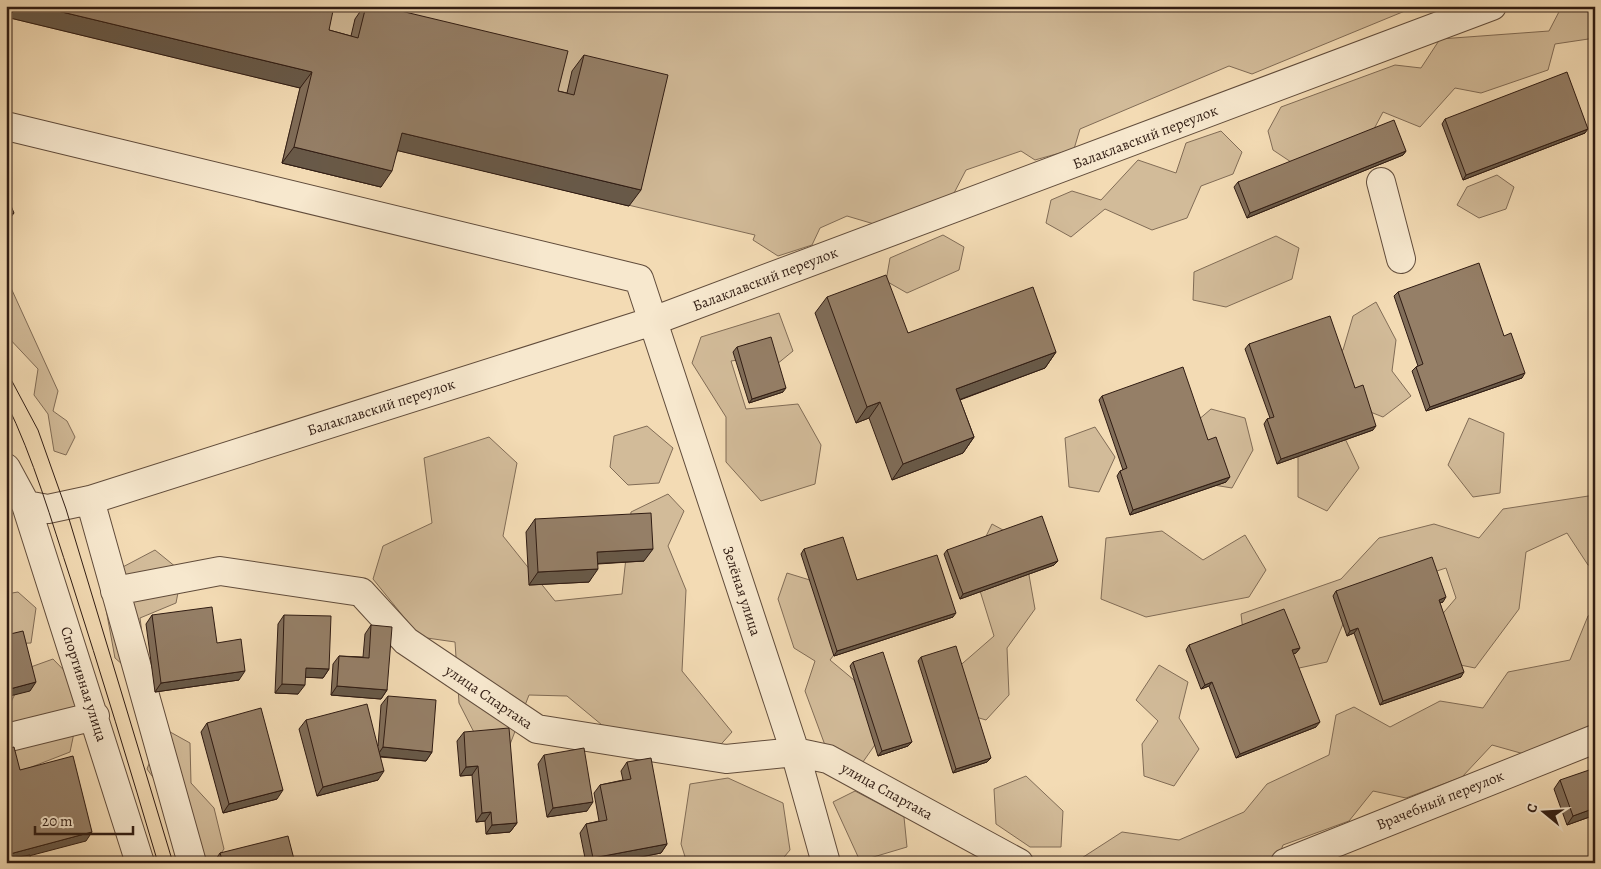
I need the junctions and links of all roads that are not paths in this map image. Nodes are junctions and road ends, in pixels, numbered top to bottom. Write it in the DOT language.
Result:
graph roads {
  1 [pos="1492,6"];
  2 [pos="6,126"];
  3 [pos="1381,182"];
  4 [pos="1401,259"];
  5 [pos="653,321"];
  6 [pos="6,468"];
  7 [pos="90,500"];
  8 [pos="16,510"];
  9 [pos="115,591"];
  10 [pos="95,716"];
  11 [pos="6,738"];
  12 [pos="1595,739"];
  13 [pos="795,752"];
  14 [pos="140,863"];
  15 [pos="192,863"];
  16 [pos="826,863"];
  17 [pos="1019,863"];
  18 [pos="1285,863"];
  1 -- 5 [label="street, Балаклавский переулок"];
  2 -- 5 [label="street, Зелёная улица"];
  3 -- 4 [label="street"];
  5 -- 7 [label="street, Балаклавский переулок"];
  5 -- 13 [label="street, Зелёная улица"];
  6 -- 8 [label="street, Спортивная улица"];
  7 -- 8 [label="street, Балаклавский переулок"];
  7 -- 9 [label="street"];
  8 -- 10 [label="street, Спортивная улица"];
  9 -- 13 [label="street, улица Спартака"];
  9 -- 15 [label="street"];
  10 -- 11 [label="street"];
  10 -- 14 [label="street, Спортивная улица"];
  12 -- 18 [label="street, Врачебный переулок"];
  13 -- 16 [label="street, Зелёная улица"];
  13 -- 17 [label="street, улица Спартака"];
}
